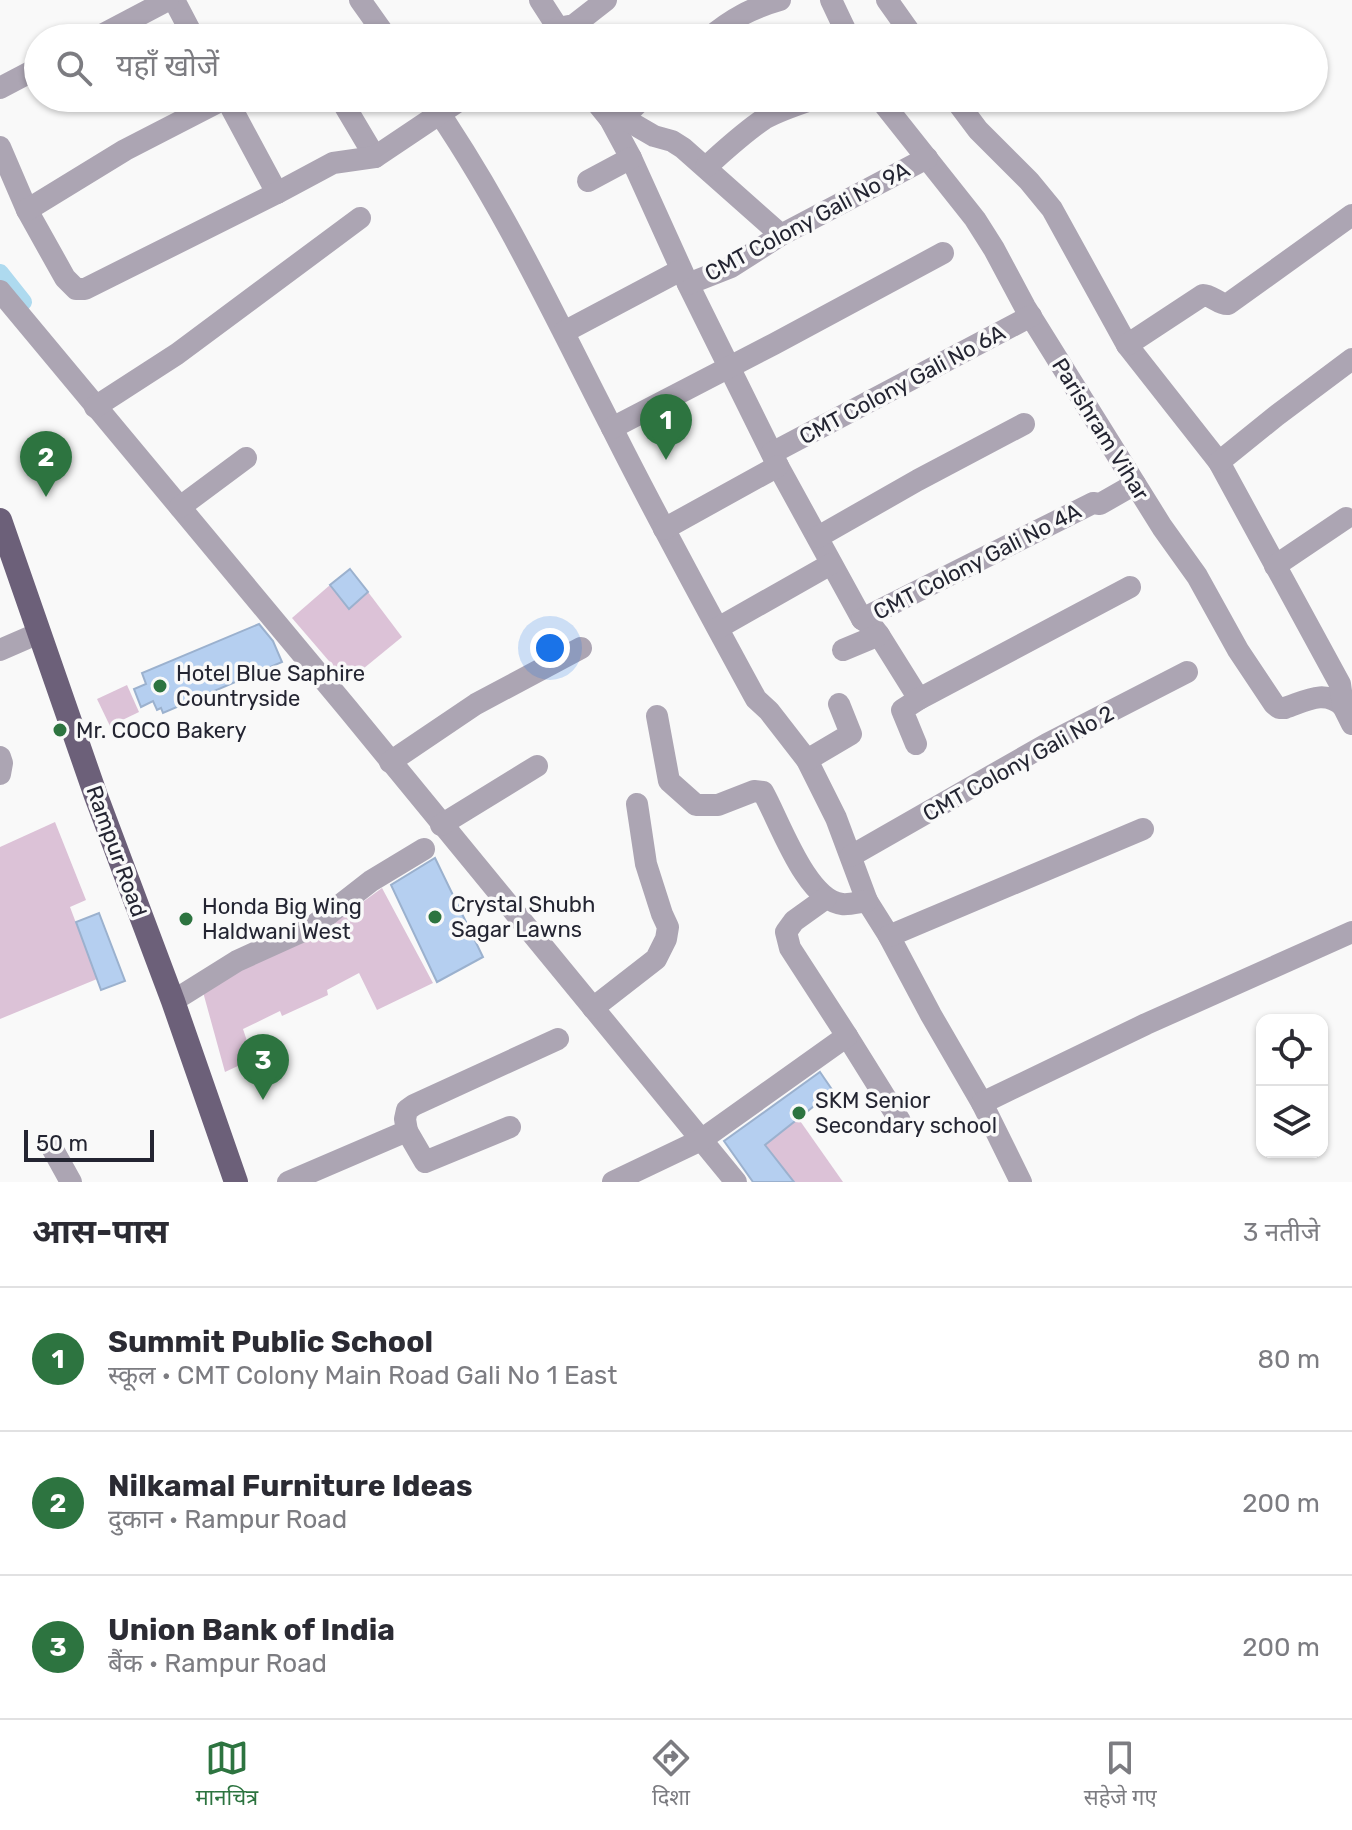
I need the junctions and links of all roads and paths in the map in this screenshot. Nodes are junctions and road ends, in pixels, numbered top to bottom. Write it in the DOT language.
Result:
graph roads {
  1 [pos="171,0"];
  2 [pos="360,0"];
  3 [pos="540,0"];
  4 [pos="606,0"];
  5 [pos="831,0"];
  6 [pos="887,0"];
  7 [pos="769,1"];
  8 [pos="124,24"];
  9 [pos="186,24"];
  10 [pos="377,24"];
  11 [pos="549,24"];
  12 [pos="575,24"];
  13 [pos="727,24"];
  14 [pos="842,24"];
  15 [pos="904,24"];
  16 [pos="24,75"];
  17 [pos="0,88"];
  18 [pos="199,112"];
  19 [pos="234,112"];
  20 [pos="348,112"];
  21 [pos="428,112"];
  22 [pos="439,112"];
  23 [pos="609,112"];
  24 [pos="624,112"];
  25 [pos="780,112"];
  26 [pos="890,112"];
  27 [pos="964,112"];
  28 [pos="616,118"];
  29 [pos="0,147"];
  30 [pos="375,157"];
  31 [pos="631,158"];
  32 [pos="927,158"];
  33 [pos="706,167"];
  34 [pos="588,181"];
  35 [pos="277,193"];
  36 [pos="27,210"];
  37 [pos="1352,215"];
  38 [pos="360,218"];
  39 [pos="781,235"];
  40 [pos="943,253"];
  41 [pos="684,277"];
  42 [pos="0,291"];
  43 [pos="1031,316"];
  44 [pos="564,332"];
  45 [pos="1127,345"];
  46 [pos="1352,359"];
  47 [pos="730,367"];
  48 [pos="102,402"];
  49 [pos="1024,424"];
  50 [pos="612,428"];
  51 [pos="246,458"];
  52 [pos="775,459"];
  53 [pos="1219,462"];
  54 [pos="1135,484"];
  55 [pos="184,503"];
  56 [pos="1346,518"];
  57 [pos="0,520"];
  58 [pos="664,529"];
  59 [pos="818,537"];
  60 [pos="6,556"];
  61 [pos="831,564"];
  62 [pos="1275,566"];
  63 [pos="1130,587"];
  64 [pos="862,619"];
  65 [pos="718,628"];
  66 [pos="39,633"];
  67 [pos="879,635"];
  68 [pos="581,648"];
  69 [pos="0,650"];
  70 [pos="843,650"];
  71 [pos="1187,672"];
  72 [pos="919,699"];
  73 [pos="839,704"];
  74 [pos="1349,710"];
  75 [pos="657,716"];
  76 [pos="916,744"];
  77 [pos="0,757"];
  78 [pos="395,759"];
  79 [pos="807,760"];
  80 [pos="537,766"];
  81 [pos="0,774"];
  82 [pos="637,804"];
  83 [pos="446,821"];
  84 [pos="1143,829"];
  85 [pos="424,849"];
  86 [pos="851,856"];
  87 [pos="826,898"];
  88 [pos="867,901"];
  89 [pos="1352,932"];
  90 [pos="889,936"];
  91 [pos="173,1001"];
  92 [pos="597,1005"];
  93 [pos="847,1036"];
  94 [pos="558,1039"];
  95 [pos="982,1103"];
  96 [pos="900,1121"];
  97 [pos="510,1127"];
  98 [pos="407,1131"];
  99 [pos="707,1136"];
  100 [pos="51,1146"];
  101 [pos="644,1176"];
  102 [pos="71,1182"];
  103 [pos="236,1182"];
  104 [pos="288,1182"];
  105 [pos="613,1182"];
  106 [pos="736,1182"];
  107 [pos="1021,1182"];
  1 -- 8 [label="street"];
  1 -- 9 [label="street"];
  2 -- 10 [label="street"];
  3 -- 11 [label="street"];
  4 -- 12 [label="street"];
  5 -- 14 [label="street"];
  6 -- 15 [label="street"];
  7 -- 13 [label="street"];
  16 -- 17 [label="street"];
  18 -- 36 [label="street"];
  19 -- 35 [label="street"];
  20 -- 30 [label="street"];
  21 -- 30 [label="street"];
  22 -- 44 [label="street"];
  23 -- 28 [label="street"];
  24 -- 28 [label="street"];
  25 -- 33 [label="street"];
  26 -- 32 [label="street, Parishram Vihar"];
  27 -- 45 [label="street"];
  28 -- 31 [label="street"];
  28 -- 33 [label="street"];
  29 -- 36 [label="street"];
  30 -- 35 [label="street"];
  31 -- 34 [label="street"];
  31 -- 41 [label="street"];
  32 -- 39 [label="street, CMT Colony Gali No 9A"];
  32 -- 43 [label="street, Parishram Vihar"];
  33 -- 39 [label="street"];
  35 -- 36 [label="street"];
  37 -- 45 [label="street"];
  38 -- 48 [label="street"];
  39 -- 41 [label="street, CMT Colony Gali No 9A"];
  40 -- 47 [label="street"];
  41 -- 44 [label="street, CMT Colony Gali No 9A"];
  41 -- 47 [label="street"];
  42 -- 48 [label="street"];
  43 -- 52 [label="street, CMT Colony Gali No 6A"];
  43 -- 54 [label="street, Parishram Vihar"];
  44 -- 50 [label="street"];
  45 -- 53 [label="street"];
  46 -- 53 [label="street"];
  47 -- 50 [label="street"];
  47 -- 52 [label="street"];
  48 -- 55 [label="street"];
  49 -- 59 [label="street"];
  50 -- 58 [label="street"];
  51 -- 55 [label="street"];
  52 -- 58 [label="street, CMT Colony Gali No 6A"];
  52 -- 59 [label="street"];
  53 -- 62 [label="street"];
  54 -- 64 [label="street, CMT Colony Gali No 4A"];
  54 -- 74 [label="street, Parishram Vihar"];
  55 -- 78 [label="street"];
  56 -- 62 [label="street"];
  57 -- 60 [label="main road, Rampur Road"];
  58 -- 65 [label="street"];
  59 -- 61 [label="street"];
  60 -- 66 [label="main road, Rampur Road"];
  61 -- 64 [label="street"];
  61 -- 65 [label="street"];
  62 -- 74 [label="street"];
  63 -- 72 [label="street"];
  64 -- 67 [label="street"];
  65 -- 79 [label="street"];
  66 -- 69 [label="street"];
  66 -- 91 [label="main road, Rampur Road"];
  67 -- 70 [label="street"];
  67 -- 72 [label="street"];
  68 -- 78 [label="street"];
  71 -- 86 [label="street, CMT Colony Gali No 2"];
  72 -- 76 [label="street"];
  73 -- 79 [label="street"];
  75 -- 87 [label="street"];
  77 -- 81 [label="street"];
  78 -- 83 [label="street"];
  79 -- 86 [label="street"];
  80 -- 83 [label="street"];
  82 -- 92 [label="street"];
  83 -- 92 [label="street"];
  84 -- 90 [label="street"];
  85 -- 91 [label="street"];
  86 -- 88 [label="street"];
  87 -- 88 [label="street"];
  87 -- 93 [label="street"];
  88 -- 90 [label="street"];
  89 -- 95 [label="street"];
  90 -- 95 [label="street"];
  91 -- 103 [label="main road, Rampur Road"];
  92 -- 99 [label="street"];
  93 -- 96 [label="street"];
  93 -- 99 [label="street"];
  94 -- 98 [label="street"];
  95 -- 107 [label="street"];
  97 -- 98 [label="street"];
  98 -- 104 [label="street"];
  99 -- 101 [label="street"];
  99 -- 106 [label="street"];
  100 -- 102 [label="street"];
  101 -- 105 [label="street"];
}
